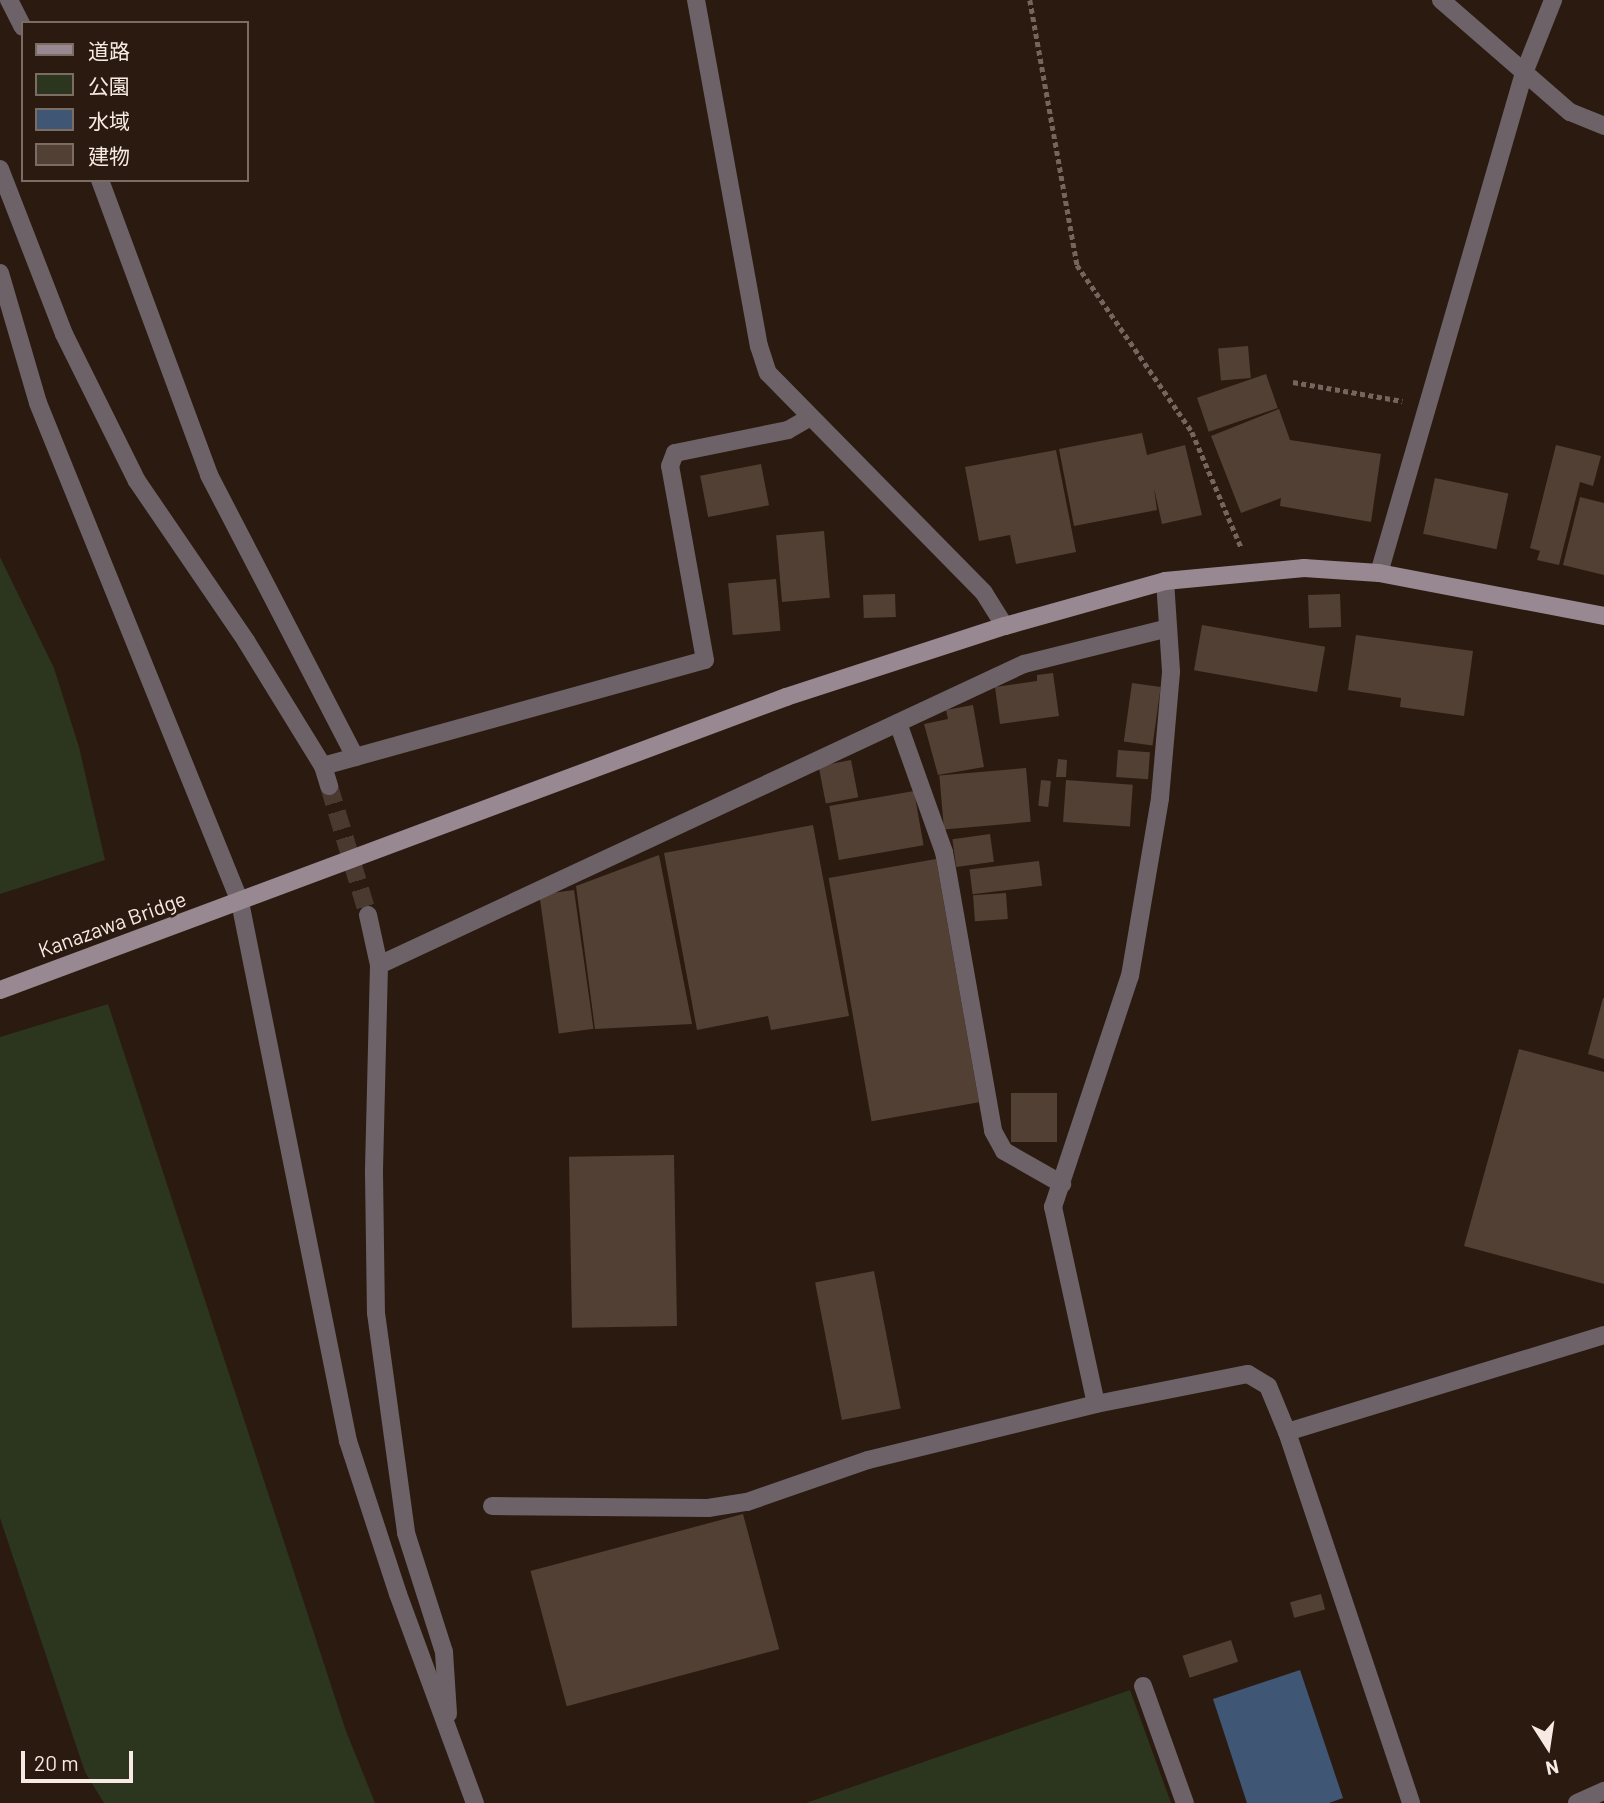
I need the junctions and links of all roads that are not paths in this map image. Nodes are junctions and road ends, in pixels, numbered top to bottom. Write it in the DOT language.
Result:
graph roads {
  1 [pos="9,0"];
  2 [pos="696,0"];
  3 [pos="1441,0"];
  4 [pos="1553,0"];
  5 [pos="21,23"];
  6 [pos="1524,74"];
  7 [pos="1604,126"];
  8 [pos="0,169"];
  9 [pos="101,182"];
  10 [pos="0,273"];
  11 [pos="809,418"];
  12 [pos="1379,573"];
  13 [pos="1165,581"];
  14 [pos="1604,616"];
  15 [pos="1005,626"];
  16 [pos="1168,628"];
  17 [pos="898,723"];
  18 [pos="355,757"];
  19 [pos="323,766"];
  20 [pos="329,786"];
  21 [pos="240,902"];
  22 [pos="368,915"];
  23 [pos="379,965"];
  24 [pos="0,990"];
  25 [pos="1062,1184"];
  26 [pos="1604,1335"];
  27 [pos="1096,1404"];
  28 [pos="1286,1432"];
  29 [pos="492,1506"];
  30 [pos="1143,1686"];
  31 [pos="450,1735"];
  32 [pos="1604,1791"];
  33 [pos="475,1803"];
  34 [pos="1185,1803"];
  35 [pos="1411,1803"];
  36 [pos="1577,1803"];
  1 -- 5 [label="street"];
  2 -- 11 [label="street"];
  3 -- 6 [label="street"];
  4 -- 6 [label="street"];
  6 -- 7 [label="street"];
  6 -- 12 [label="street"];
  8 -- 19 [label="street"];
  9 -- 18 [label="street"];
  10 -- 21 [label="street"];
  11 -- 15 [label="street"];
  11 -- 18 [label="street"];
  12 -- 13 [label="main road, Kanazawa Bridge"];
  12 -- 14 [label="main road, Kanazawa Bridge"];
  13 -- 15 [label="main road, Kanazawa Bridge"];
  13 -- 16 [label="street"];
  15 -- 21 [label="main road, Kanazawa Bridge"];
  16 -- 17 [label="street"];
  16 -- 25 [label="street"];
  17 -- 23 [label="street"];
  17 -- 25 [label="street"];
  18 -- 19 [label="street"];
  19 -- 20 [label="street"];
  21 -- 24 [label="main road, Kanazawa Bridge"];
  21 -- 31 [label="street"];
  22 -- 23 [label="street"];
  23 -- 31 [label="street"];
  25 -- 27 [label="street"];
  26 -- 28 [label="street"];
  27 -- 28 [label="street"];
  27 -- 29 [label="street"];
  28 -- 35 [label="street"];
  30 -- 34 [label="street"];
  31 -- 33 [label="street"];
  32 -- 36 [label="street"];
}
